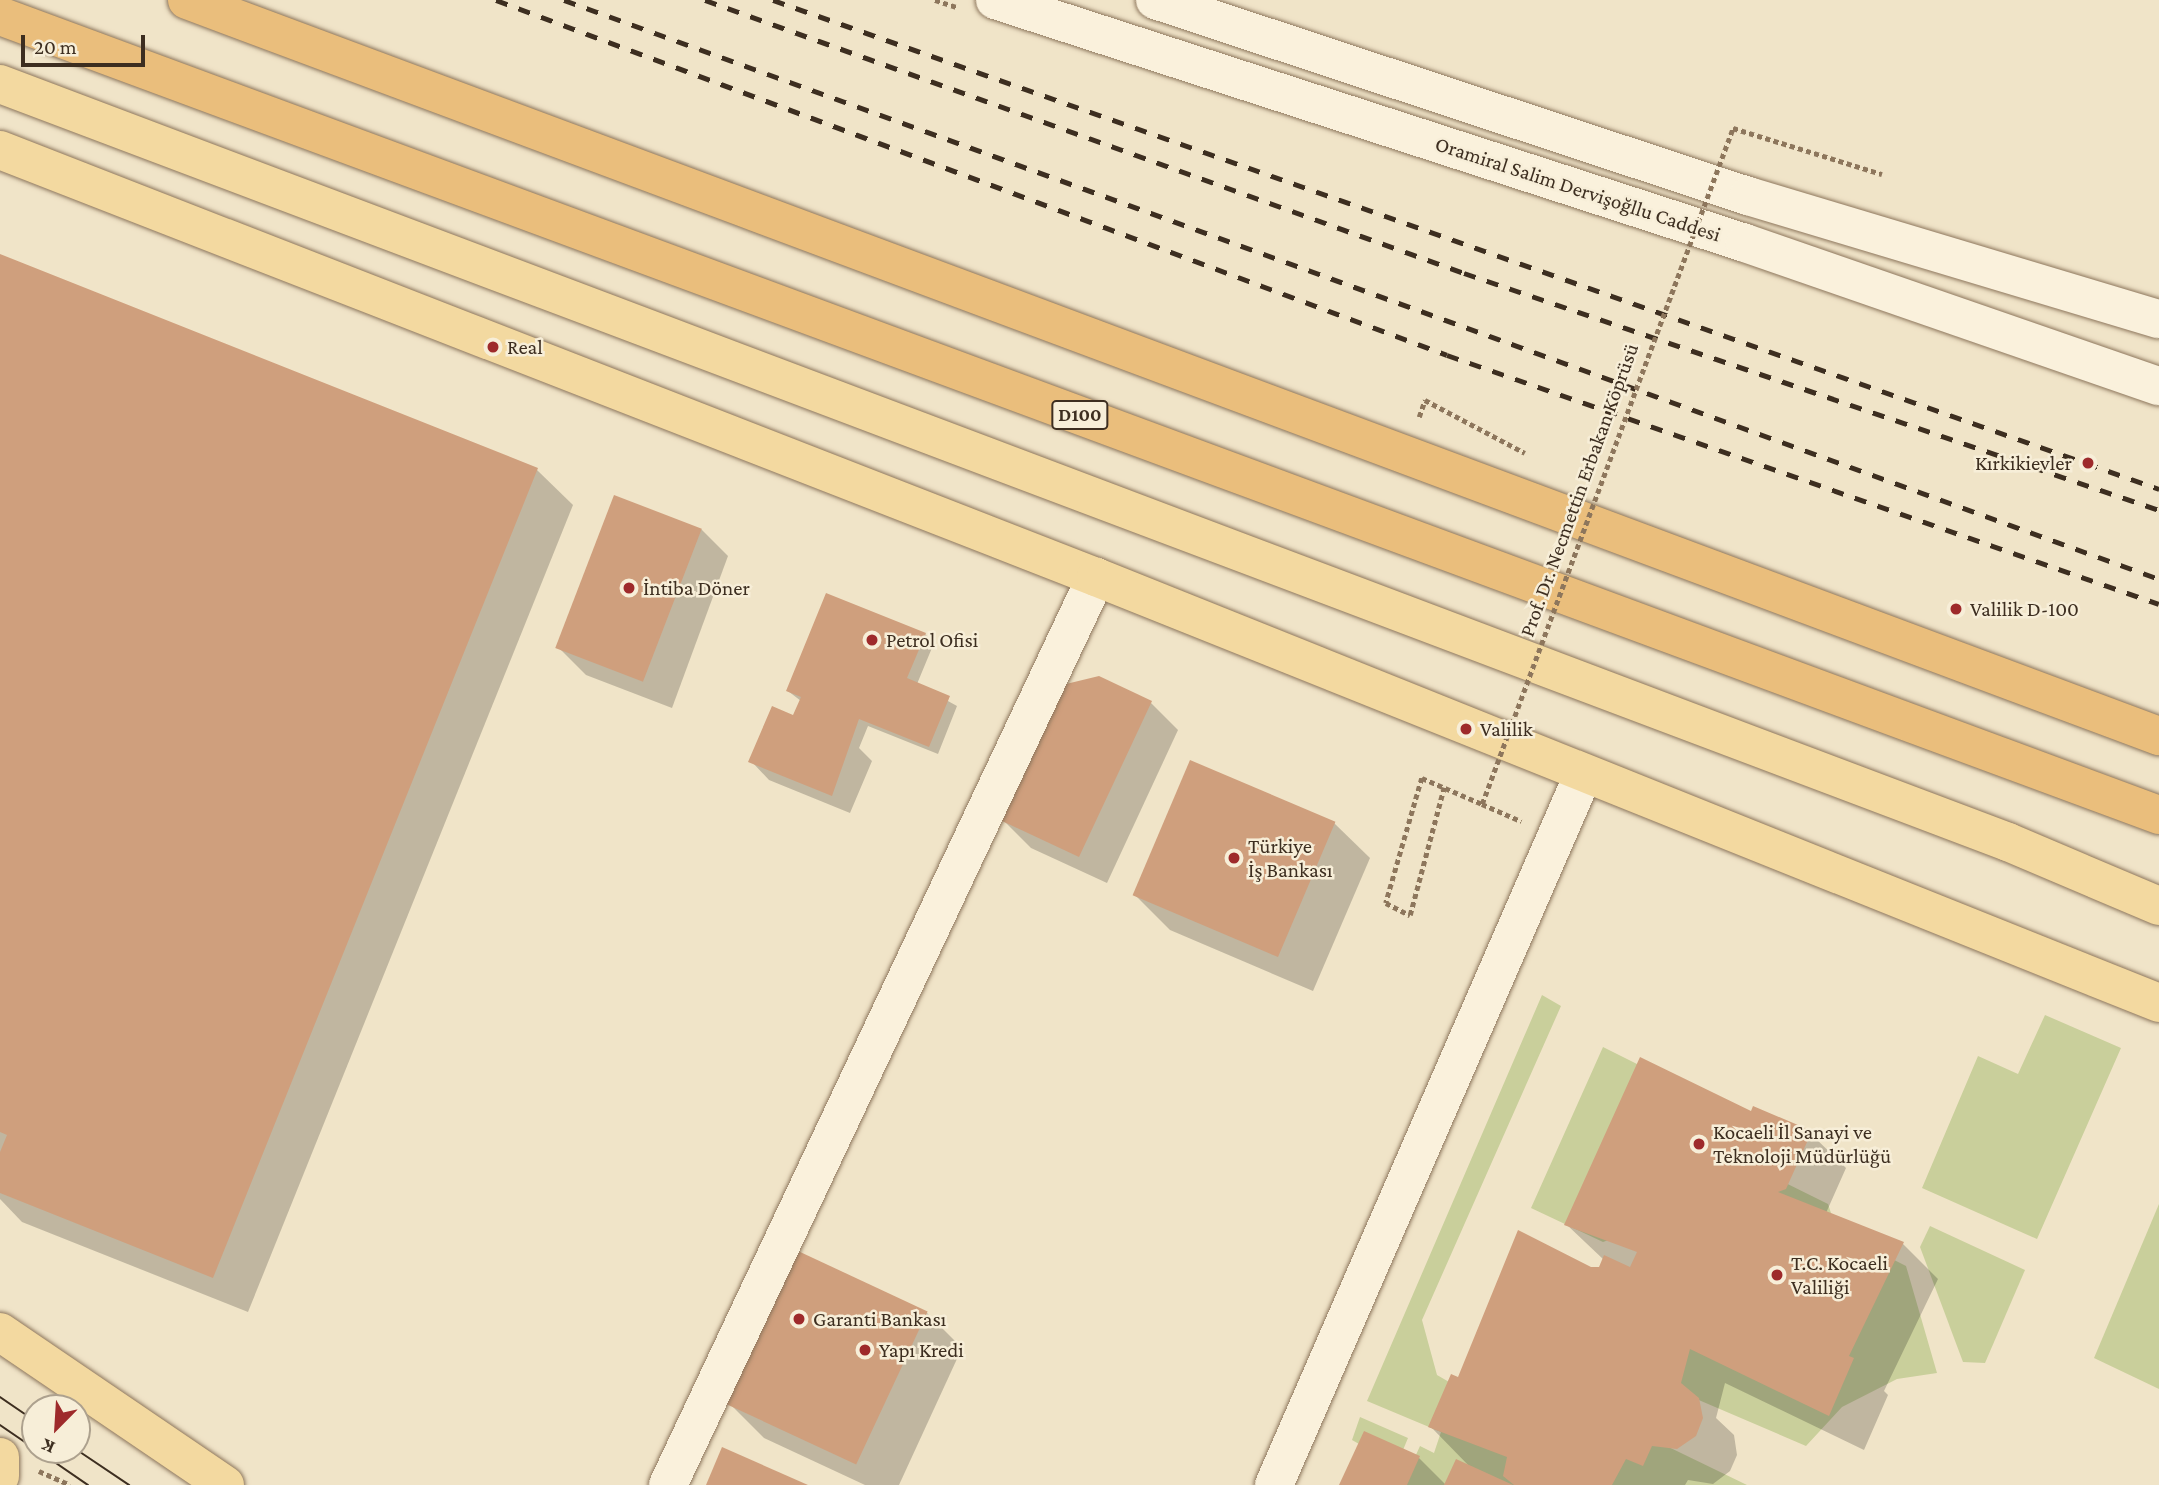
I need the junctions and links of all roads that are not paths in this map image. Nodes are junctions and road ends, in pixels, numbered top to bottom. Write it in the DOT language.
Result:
graph roads {
  1 [pos="187,0"];
  2 [pos="995,0"];
  3 [pos="1155,0"];
  4 [pos="0,16"];
  5 [pos="0,84"];
  6 [pos="0,150"];
  7 [pos="2159,319"];
  8 [pos="2159,386"];
  9 [pos="1096,577"];
  10 [pos="2159,736"];
  11 [pos="1583,775"];
  12 [pos="2159,815"];
  13 [pos="2159,906"];
  14 [pos="2159,1003"];
  15 [pos="0,1332"];
  16 [pos="0,1457"];
  17 [pos="0,1476"];
  18 [pos="225,1485"];
  19 [pos="668,1485"];
  20 [pos="1274,1485"];
  1 -- 10 [label="highway"];
  2 -- 8 [label="main road, Oramiral Salim Dervişoğllu Caddesi"];
  3 -- 7 [label="main road"];
  4 -- 12 [label="highway, D100"];
  5 -- 13 [label="main road"];
  6 -- 9 [label="main road"];
  9 -- 11 [label="main road"];
  9 -- 19 [label="main road"];
  11 -- 14 [label="main road"];
  11 -- 20 [label="main road"];
  15 -- 18 [label="main road"];
  16 -- 17 [label="main road"];
}
